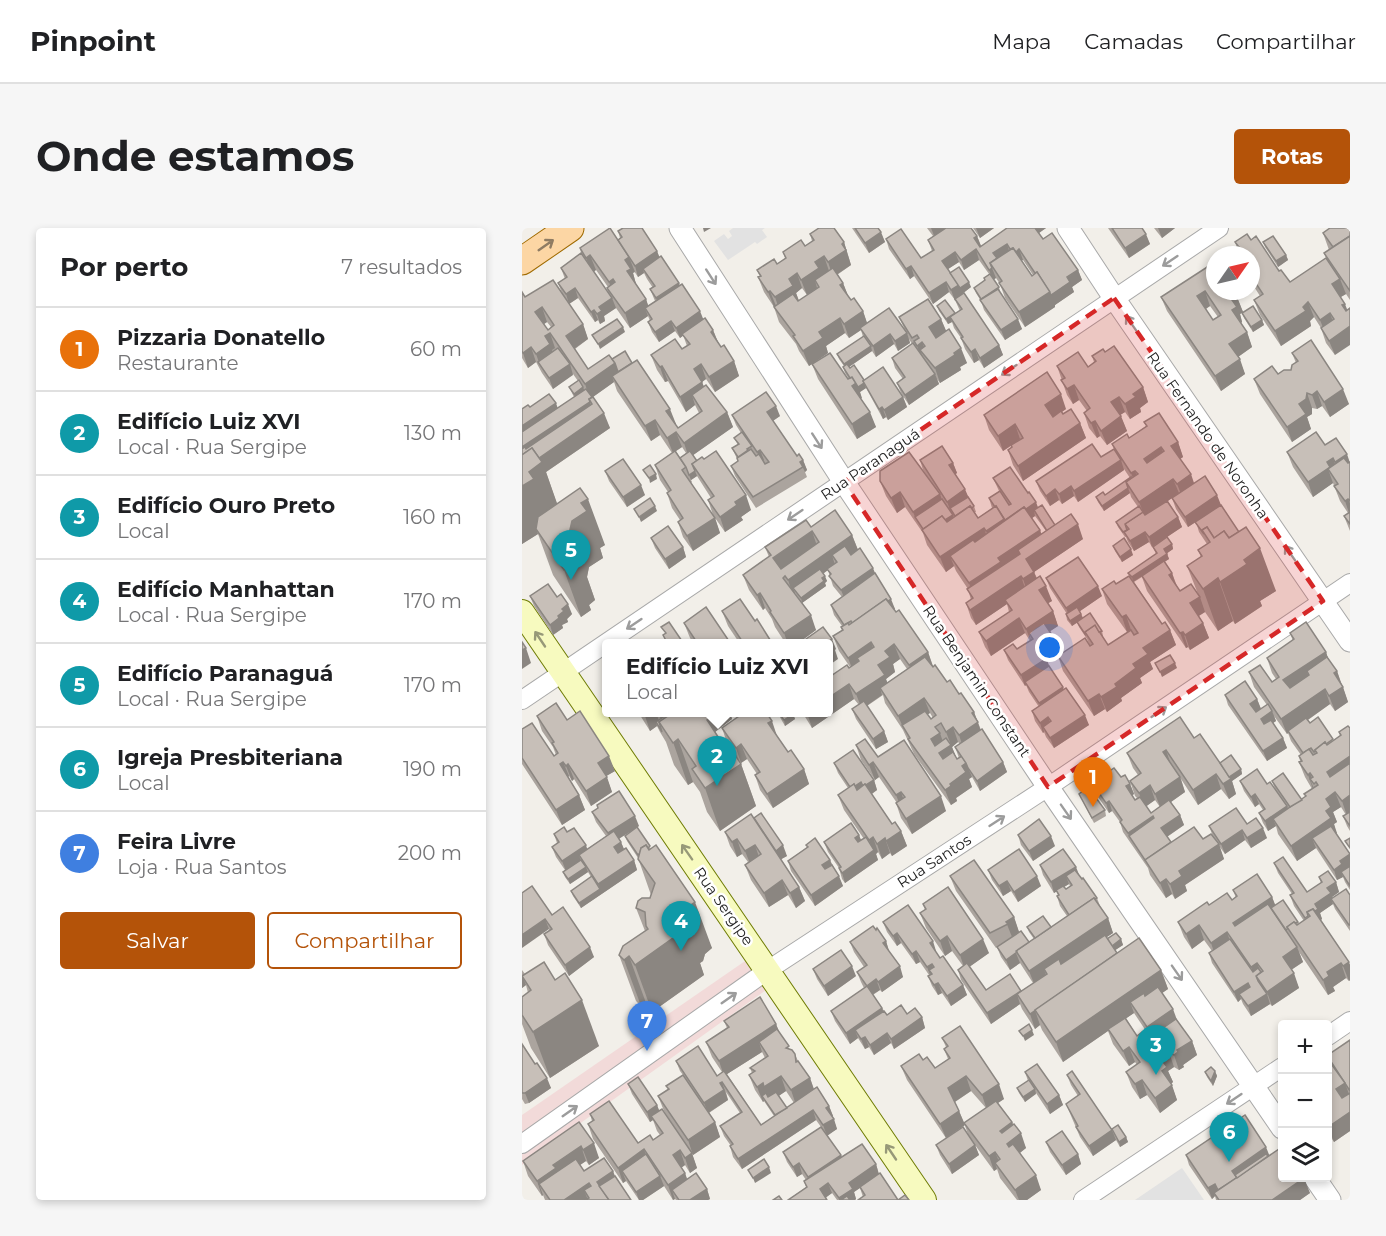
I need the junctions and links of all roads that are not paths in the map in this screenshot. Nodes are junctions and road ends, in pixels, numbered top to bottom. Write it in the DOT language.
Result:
graph roads {
  1 [pos="570,228"];
  2 [pos="680,228"];
  3 [pos="1068,228"];
  4 [pos="1219,228"];
  5 [pos="522,261"];
  6 [pos="1114,298"];
  7 [pos="844,482"];
  8 [pos="1350,583"];
  9 [pos="1323,601"];
  10 [pos="522,612"];
  11 [pos="612,639"];
  12 [pos="1350,641"];
  13 [pos="602,646"];
  14 [pos="563,672"];
  15 [pos="522,700"];
  16 [pos="1048,787"];
  17 [pos="768,970"];
  18 [pos="1350,1021"];
  19 [pos="1332,1033"];
  20 [pos="1278,1070"];
  21 [pos="1254,1086"];
  22 [pos="1278,1122"];
  23 [pos="522,1144"];
  24 [pos="1318,1182"];
  25 [pos="924,1200"];
  26 [pos="1083,1200"];
  27 [pos="1330,1200"];
  5 -- 1 [label="main road, one-way"];
  2 -- 7 [label="street, Rua Benjamin Constant, one-way"];
  3 -- 6 [label="street, Rua Fernando de Noronha"];
  4 -- 6 [label="street, Rua Paranaguá, one-way"];
  6 -- 7 [label="street, Rua Paranaguá, one-way"];
  9 -- 6 [label="street, Rua Fernando de Noronha, one-way"];
  7 -- 11 [label="street, Rua Paranaguá, one-way"];
  7 -- 16 [label="street, Rua Benjamin Constant"];
  8 -- 9 [label="street, Rua Santos"];
  9 -- 12 [label="street, Rua Fernando de Noronha"];
  16 -- 9 [label="street, Rua Santos, one-way"];
  14 -- 10 [label="main road, Rua Sergipe, one-way"];
  13 -- 14 [label="street, Rua Paranaguá, one-way"];
  14 -- 15 [label="street, Rua Paranaguá"];
  17 -- 14 [label="main road, Rua Sergipe, one-way"];
  17 -- 16 [label="street, Rua Santos, one-way"];
  16 -- 21 [label="street, Rua Benjamin Constant, one-way"];
  23 -- 17 [label="street, Rua Santos, one-way"];
  25 -- 17 [label="main road, Rua Sergipe, one-way"];
  18 -- 19 [label="street"];
  20 -- 21 [label="street"];
  21 -- 22 [label="street, Rua Benjamin Constant"];
  21 -- 26 [label="street, one-way"];
  24 -- 27 [label="street"];
}
